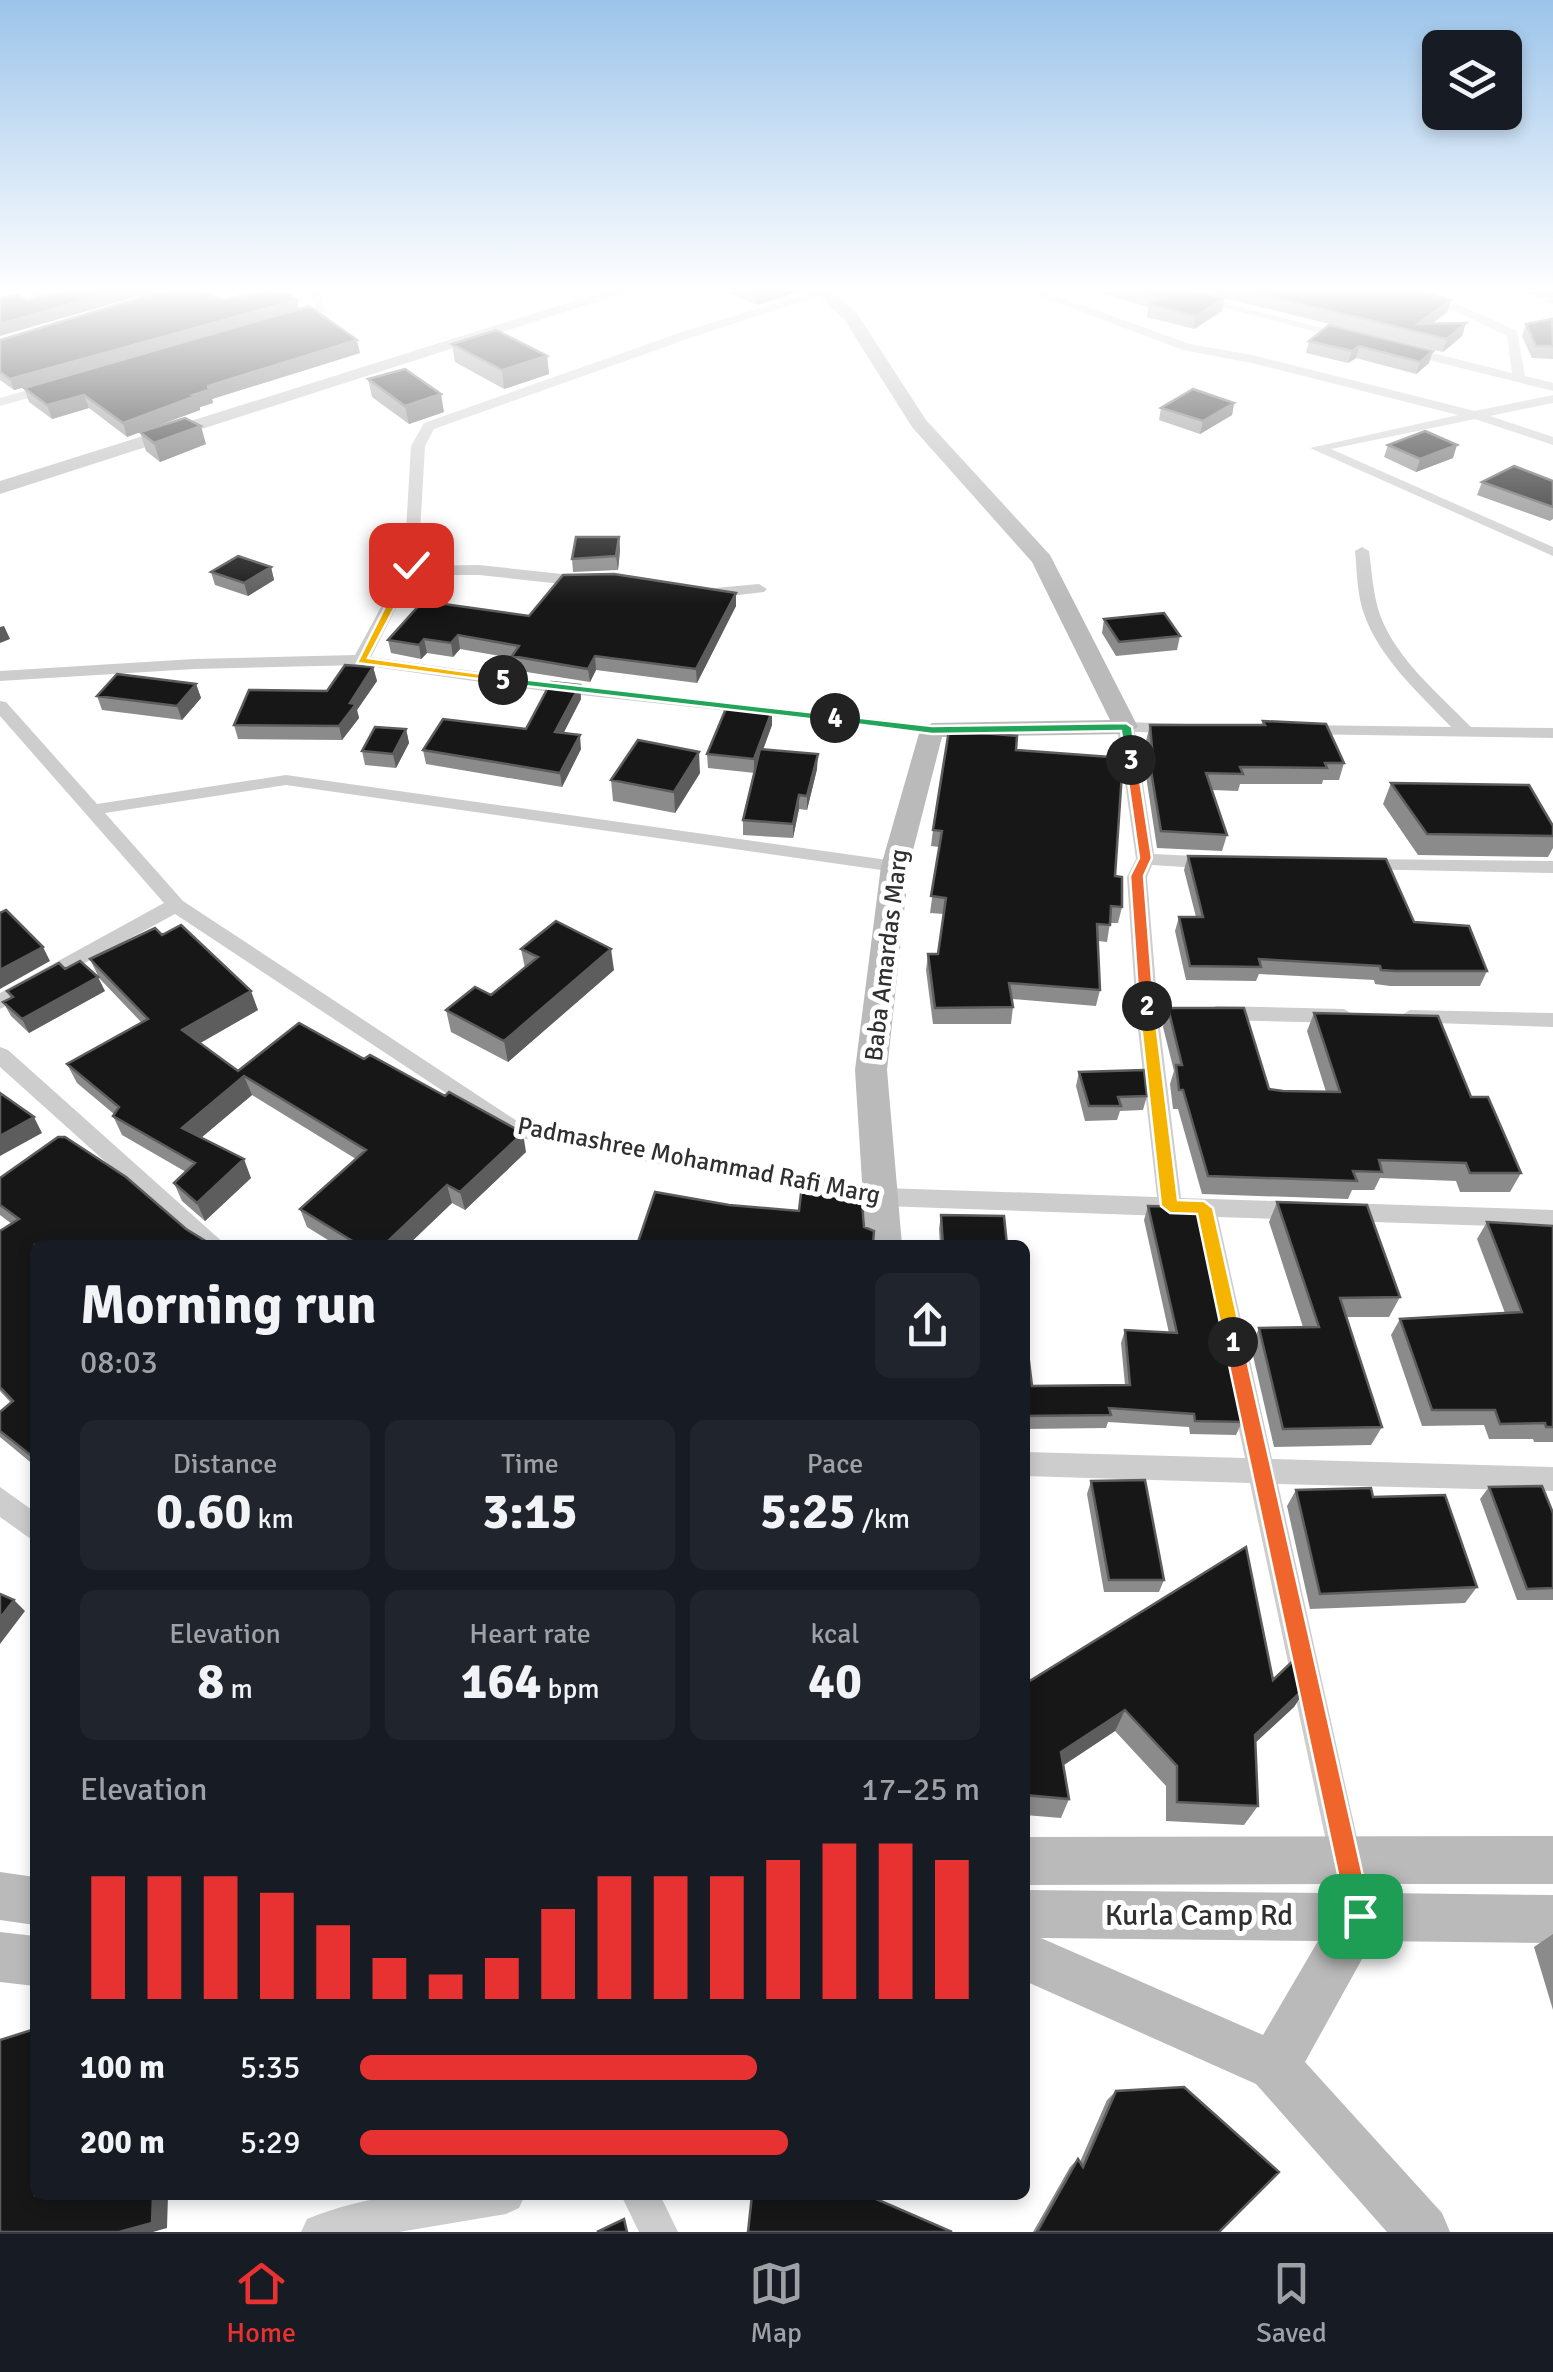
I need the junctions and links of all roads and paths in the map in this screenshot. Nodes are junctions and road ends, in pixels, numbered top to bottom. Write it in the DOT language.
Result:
graph roads {
  1 [pos="29,394"];
  2 [pos="277,394"];
  3 [pos="519,394"];
  4 [pos="900,394"];
  5 [pos="1392,394"];
  6 [pos="1553,399"];
  7 [pos="0,402"];
  8 [pos="1475,415"];
  9 [pos="174,426"];
  10 [pos="1553,441"];
  11 [pos="0,474"];
  12 [pos="0,488"];
  13 [pos="1362,550"];
  14 [pos="1553,552"];
  15 [pos="409,571"];
  16 [pos="607,581"];
  17 [pos="759,589"];
  18 [pos="686,593"];
  19 [pos="361,660"];
  20 [pos="0,676"];
  21 [pos="0,706"];
  22 [pos="1126,727"];
  23 [pos="1202,728"];
  24 [pos="932,730"];
  25 [pos="1278,730"];
  26 [pos="1466,732"];
  27 [pos="1553,734"];
  28 [pos="93,810"];
  29 [pos="1146,858"];
  30 [pos="1236,864"];
  31 [pos="1336,865"];
  32 [pos="894,866"];
  33 [pos="1553,868"];
  34 [pos="176,904"];
  35 [pos="0,1002"];
  36 [pos="1166,1011"];
  37 [pos="1553,1020"];
  38 [pos="0,1055"];
  39 [pos="883,1196"];
  40 [pos="1170,1206"];
  41 [pos="1204,1208"];
  42 [pos="1553,1220"];
  43 [pos="208,1240"];
  44 [pos="884,1240"];
  45 [pos="1030,1464"];
  46 [pos="1262,1471"];
  47 [pos="1553,1479"];
  48 [pos="0,1500"];
  49 [pos="30,1525"];
  50 [pos="1346,1860"];
  51 [pos="1553,1860"];
  52 [pos="1030,1861"];
  53 [pos="0,1896"];
  54 [pos="30,1901"];
  55 [pos="1030,1914"];
  56 [pos="1360,1916"];
  57 [pos="1553,1920"];
  58 [pos="0,1957"];
  59 [pos="1030,1958"];
  60 [pos="30,1960"];
  61 [pos="1274,2066"];
  62 [pos="477,2200"];
  63 [pos="643,2200"];
  64 [pos="320,2232"];
  65 [pos="660,2232"];
  66 [pos="1423,2232"];
  1 -- 7 [label="street"];
  2 -- 9 [label="street"];
  3 -- 15 [label="street"];
  4 -- 22 [label="street"];
  5 -- 8 [label="street"];
  6 -- 8 [label="street"];
  8 -- 10 [label="street"];
  8 -- 14 [label="street"];
  9 -- 11 [label="street"];
  9 -- 12 [label="street"];
  13 -- 26 [label="street"];
  15 -- 16 [label="street"];
  15 -- 19 [label="street"];
  17 -- 18 [label="street"];
  19 -- 20 [label="street"];
  19 -- 24 [label="street"];
  21 -- 28 [label="street, Padmashree Mohammad Rafi Marg"];
  22 -- 23 [label="street"];
  22 -- 24 [label="street"];
  22 -- 29 [label="street"];
  24 -- 32 [label="street, Baba Amardas Marg"];
  25 -- 26 [label="street"];
  26 -- 27 [label="street"];
  28 -- 32 [label="street"];
  28 -- 34 [label="street, Padmashree Mohammad Rafi Marg"];
  29 -- 30 [label="street"];
  29 -- 36 [label="street"];
  31 -- 33 [label="street"];
  32 -- 39 [label="street, Baba Amardas Marg"];
  34 -- 35 [label="street"];
  34 -- 39 [label="street, Padmashree Mohammad Rafi Marg"];
  36 -- 37 [label="street"];
  36 -- 40 [label="street"];
  38 -- 43 [label="street"];
  39 -- 40 [label="street, Padmashree Mohammad Rafi Marg"];
  39 -- 44 [label="street, Baba Amardas Marg"];
  40 -- 41 [label="street, Padmashree Mohammad Rafi Marg"];
  41 -- 42 [label="street, Padmashree Mohammad Rafi Marg"];
  41 -- 46 [label="street"];
  45 -- 46 [label="street"];
  46 -- 47 [label="street"];
  46 -- 50 [label="street"];
  48 -- 49 [label="street"];
  50 -- 51 [label="street, Kurla Camp Rd"];
  50 -- 52 [label="street, Kurla Camp Rd"];
  50 -- 56 [label="street"];
  53 -- 54 [label="street"];
  55 -- 56 [label="street, Kurla Camp Rd"];
  56 -- 57 [label="street, Kurla Camp Rd"];
  56 -- 61 [label="street"];
  58 -- 60 [label="street"];
  59 -- 61 [label="street"];
  61 -- 66 [label="street"];
  62 -- 64 [label="street"];
  63 -- 65 [label="street"];
}
